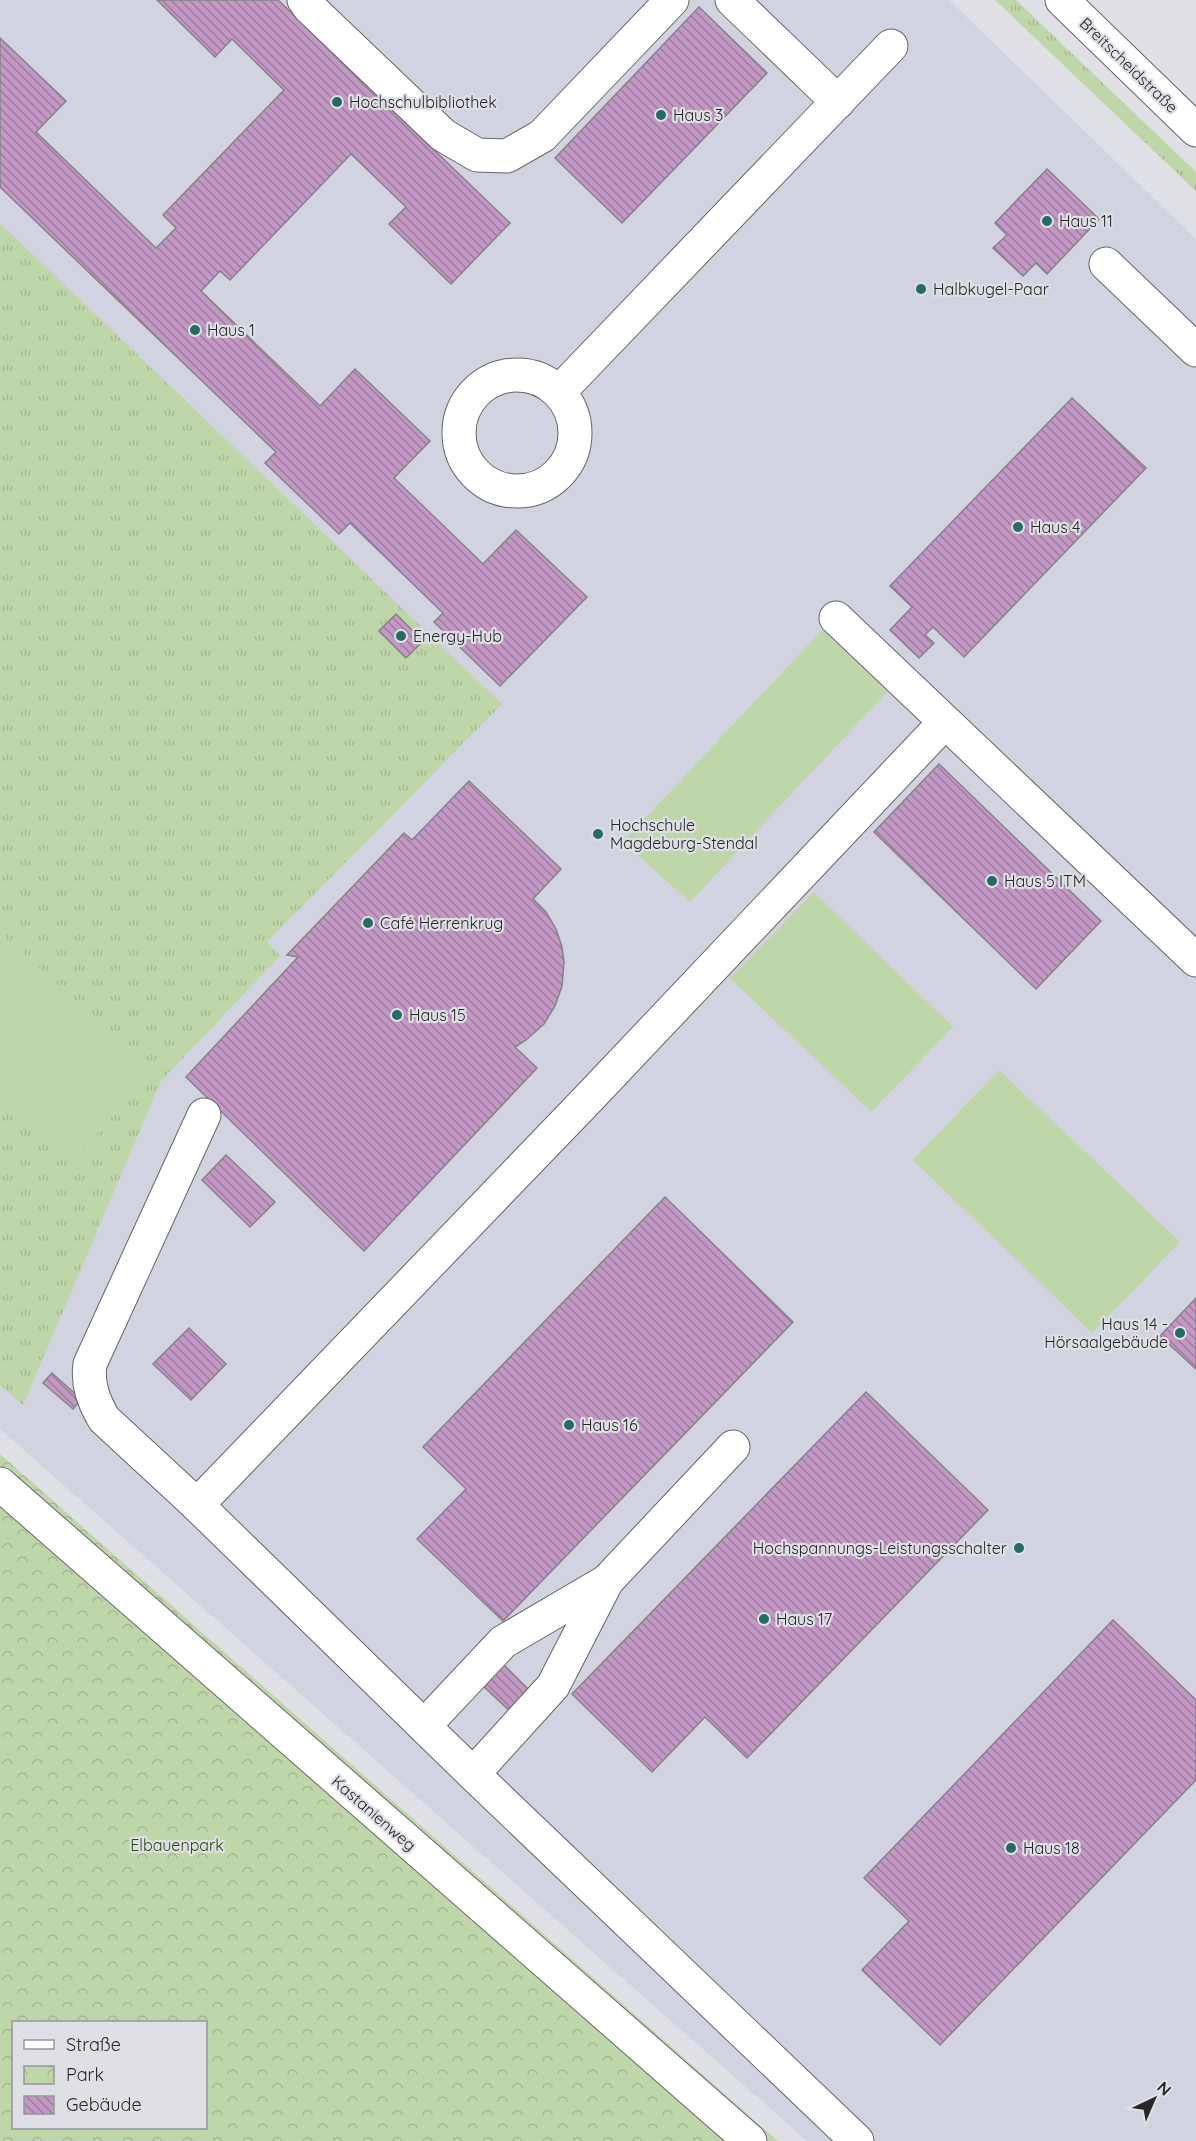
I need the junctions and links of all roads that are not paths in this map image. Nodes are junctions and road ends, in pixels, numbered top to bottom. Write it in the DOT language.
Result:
graph roads {
  1 [pos="304,0"];
  2 [pos="672,0"];
  3 [pos="732,0"];
  4 [pos="1062,0"];
  5 [pos="891,46"];
  6 [pos="838,102"];
  7 [pos="1196,130"];
  8 [pos="1106,264"];
  9 [pos="1196,350"];
  10 [pos="559,392"];
  11 [pos="836,618"];
  12 [pos="945,722"];
  13 [pos="1196,960"];
  14 [pos="204,1115"];
  15 [pos="733,1447"];
  16 [pos="0,1484"];
  17 [pos="197,1505"];
  18 [pos="607,1581"];
  19 [pos="424,1726"];
  20 [pos="473,1774"];
  21 [pos="750,2141"];
  22 [pos="857,2141"];
  1 -- 2 [label="street"];
  3 -- 6 [label="street"];
  4 -- 7 [label="street, Breitscheidstraße"];
  5 -- 6 [label="street"];
  6 -- 10 [label="street"];
  8 -- 9 [label="street"];
  11 -- 12 [label="street"];
  12 -- 13 [label="street"];
  12 -- 17 [label="street"];
  14 -- 17 [label="street"];
  15 -- 18 [label="street"];
  16 -- 21 [label="street, Kastanienweg"];
  17 -- 19 [label="street"];
  18 -- 19 [label="street"];
  18 -- 20 [label="street"];
  19 -- 20 [label="street"];
  20 -- 22 [label="street"];
}
